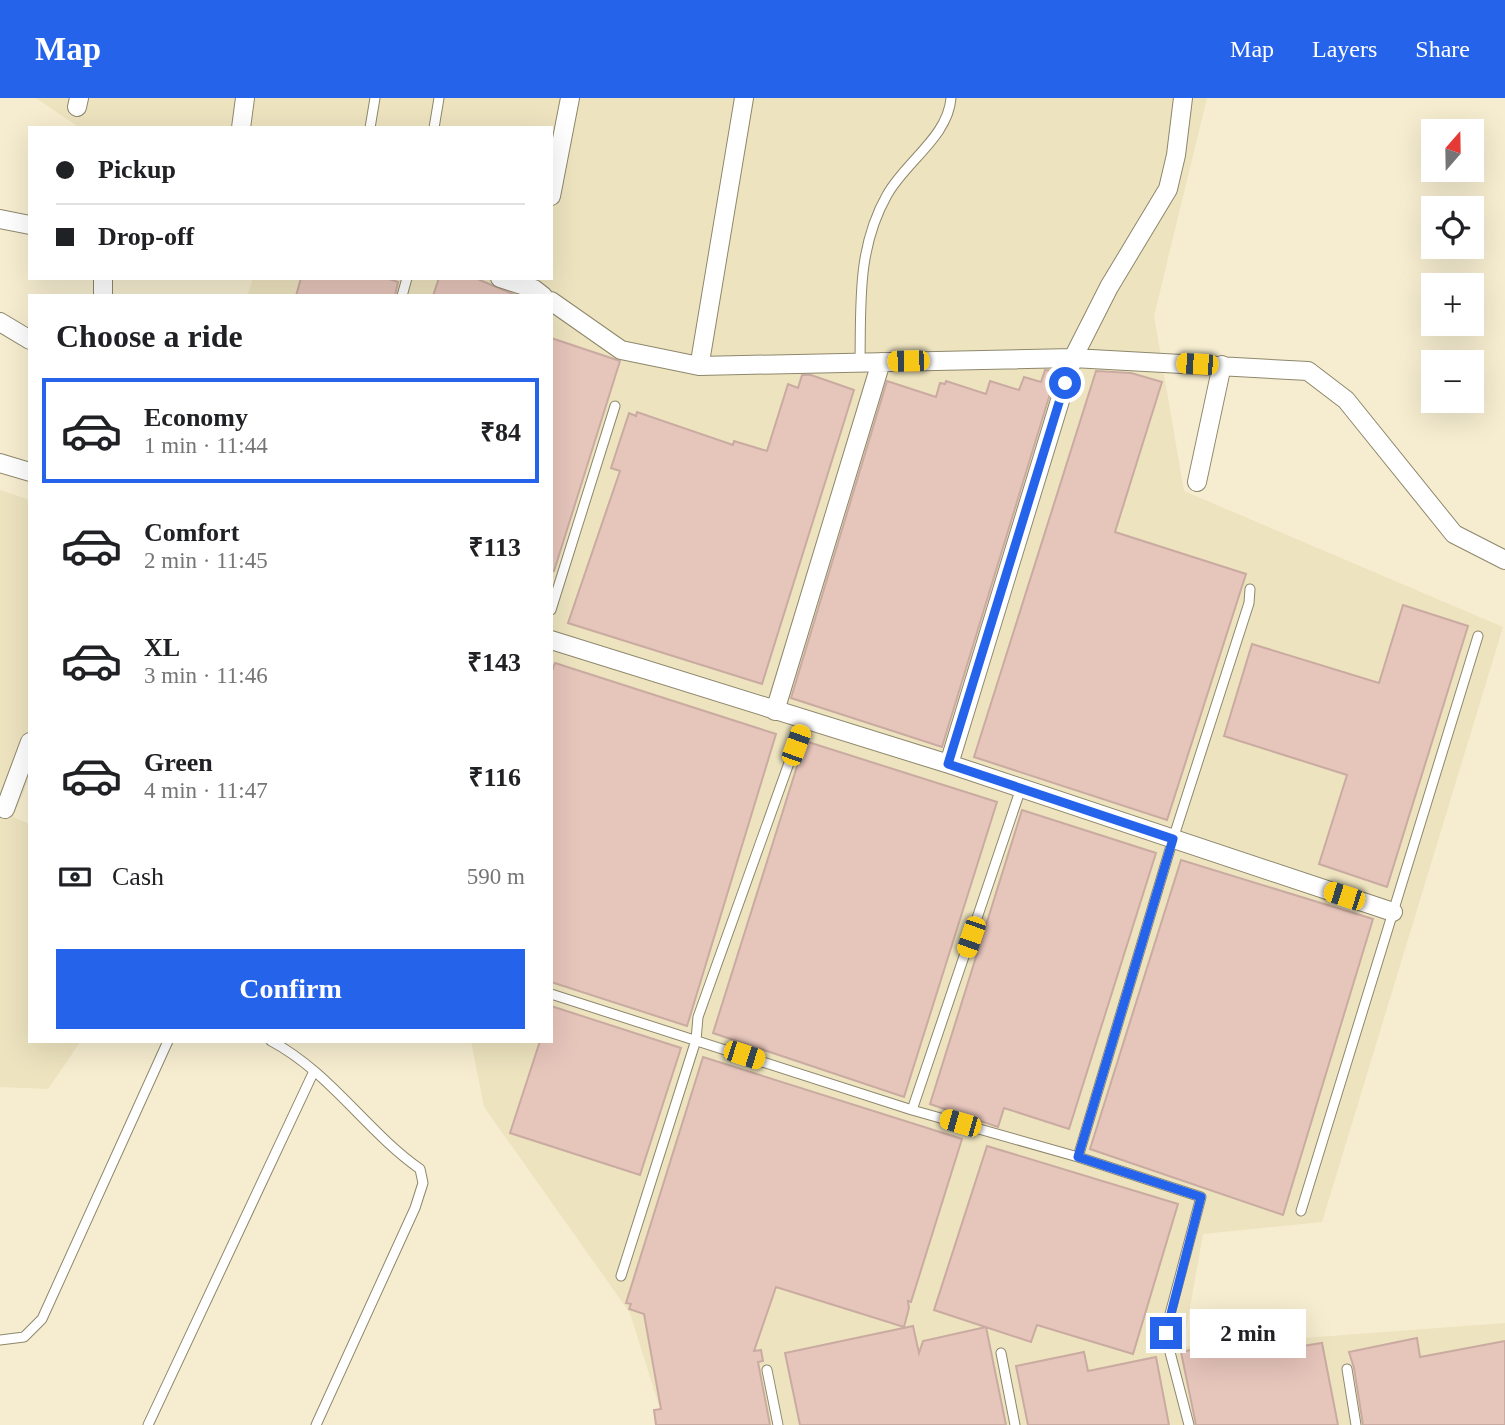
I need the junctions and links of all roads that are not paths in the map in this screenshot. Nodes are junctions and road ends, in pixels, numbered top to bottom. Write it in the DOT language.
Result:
graph roads {
  1 [pos="245,98"];
  2 [pos="375,98"];
  3 [pos="439,98"];
  4 [pos="570,98"];
  5 [pos="744,98"];
  6 [pos="951,98"];
  7 [pos="1184,98"];
  8 [pos="241,126"];
  9 [pos="370,126"];
  10 [pos="434,126"];
  11 [pos="553,186"];
  12 [pos="0,219"];
  13 [pos="28,225"];
  14 [pos="506,280"];
  15 [pos="540,294"];
  16 [pos="553,302"];
  17 [pos="0,322"];
  18 [pos="28,339"];
  19 [pos="701,356"];
  20 [pos="1073,358"];
  21 [pos="860,362"];
  22 [pos="881,362"];
  23 [pos="1222,365"];
  24 [pos="615,406"];
  25 [pos="0,463"];
  26 [pos="28,471"];
  27 [pos="1197,482"];
  28 [pos="1505,560"];
  29 [pos="1250,589"];
  30 [pos="553,604"];
  31 [pos="1478,636"];
  32 [pos="553,641"];
  33 [pos="775,711"];
  34 [pos="804,721"];
  35 [pos="28,747"];
  36 [pos="948,764"];
  37 [pos="1021,788"];
  38 [pos="5,809"];
  39 [pos="1173,839"];
  40 [pos="1393,912"];
  41 [pos="553,995"];
  42 [pos="696,1040"];
  43 [pos="167,1043"];
  44 [pos="275,1043"];
  45 [pos="314,1070"];
  46 [pos="912,1110"];
  47 [pos="1078,1157"];
  48 [pos="1301,1211"];
  49 [pos="621,1276"];
  50 [pos="0,1340"];
  51 [pos="1001,1353"];
  52 [pos="1347,1369"];
  53 [pos="767,1370"];
  54 [pos="148,1425"];
  55 [pos="316,1425"];
  56 [pos="778,1425"];
  57 [pos="1015,1425"];
  58 [pos="1189,1425"];
  59 [pos="1356,1425"];
  1 -- 8 [label="street"];
  2 -- 9 [label="lane"];
  3 -- 10 [label="lane"];
  4 -- 11 [label="street"];
  5 -- 19 [label="street"];
  6 -- 21 [label="lane"];
  7 -- 20 [label="street"];
  12 -- 13 [label="street"];
  14 -- 15 [label="street"];
  16 -- 21 [label="street"];
  17 -- 18 [label="street"];
  20 -- 22 [label="street"];
  20 -- 23 [label="street"];
  20 -- 36 [label="street"];
  21 -- 22 [label="street"];
  22 -- 33 [label="street"];
  23 -- 27 [label="street"];
  23 -- 28 [label="street"];
  24 -- 30 [label="lane"];
  25 -- 26 [label="street"];
  29 -- 39 [label="lane"];
  31 -- 40 [label="lane"];
  32 -- 33 [label="street"];
  33 -- 34 [label="street"];
  34 -- 36 [label="street"];
  34 -- 42 [label="lane"];
  35 -- 38 [label="street"];
  36 -- 37 [label="street"];
  37 -- 39 [label="street"];
  37 -- 46 [label="lane"];
  39 -- 40 [label="street"];
  39 -- 47 [label="lane"];
  40 -- 48 [label="lane"];
  41 -- 42 [label="lane"];
  42 -- 46 [label="lane"];
  42 -- 49 [label="lane"];
  43 -- 50 [label="lane"];
  44 -- 45 [label="lane"];
  45 -- 54 [label="lane"];
  45 -- 55 [label="lane"];
  46 -- 47 [label="lane"];
  47 -- 58 [label="lane"];
  51 -- 57 [label="lane"];
  52 -- 59 [label="lane"];
  53 -- 56 [label="lane"];
}
